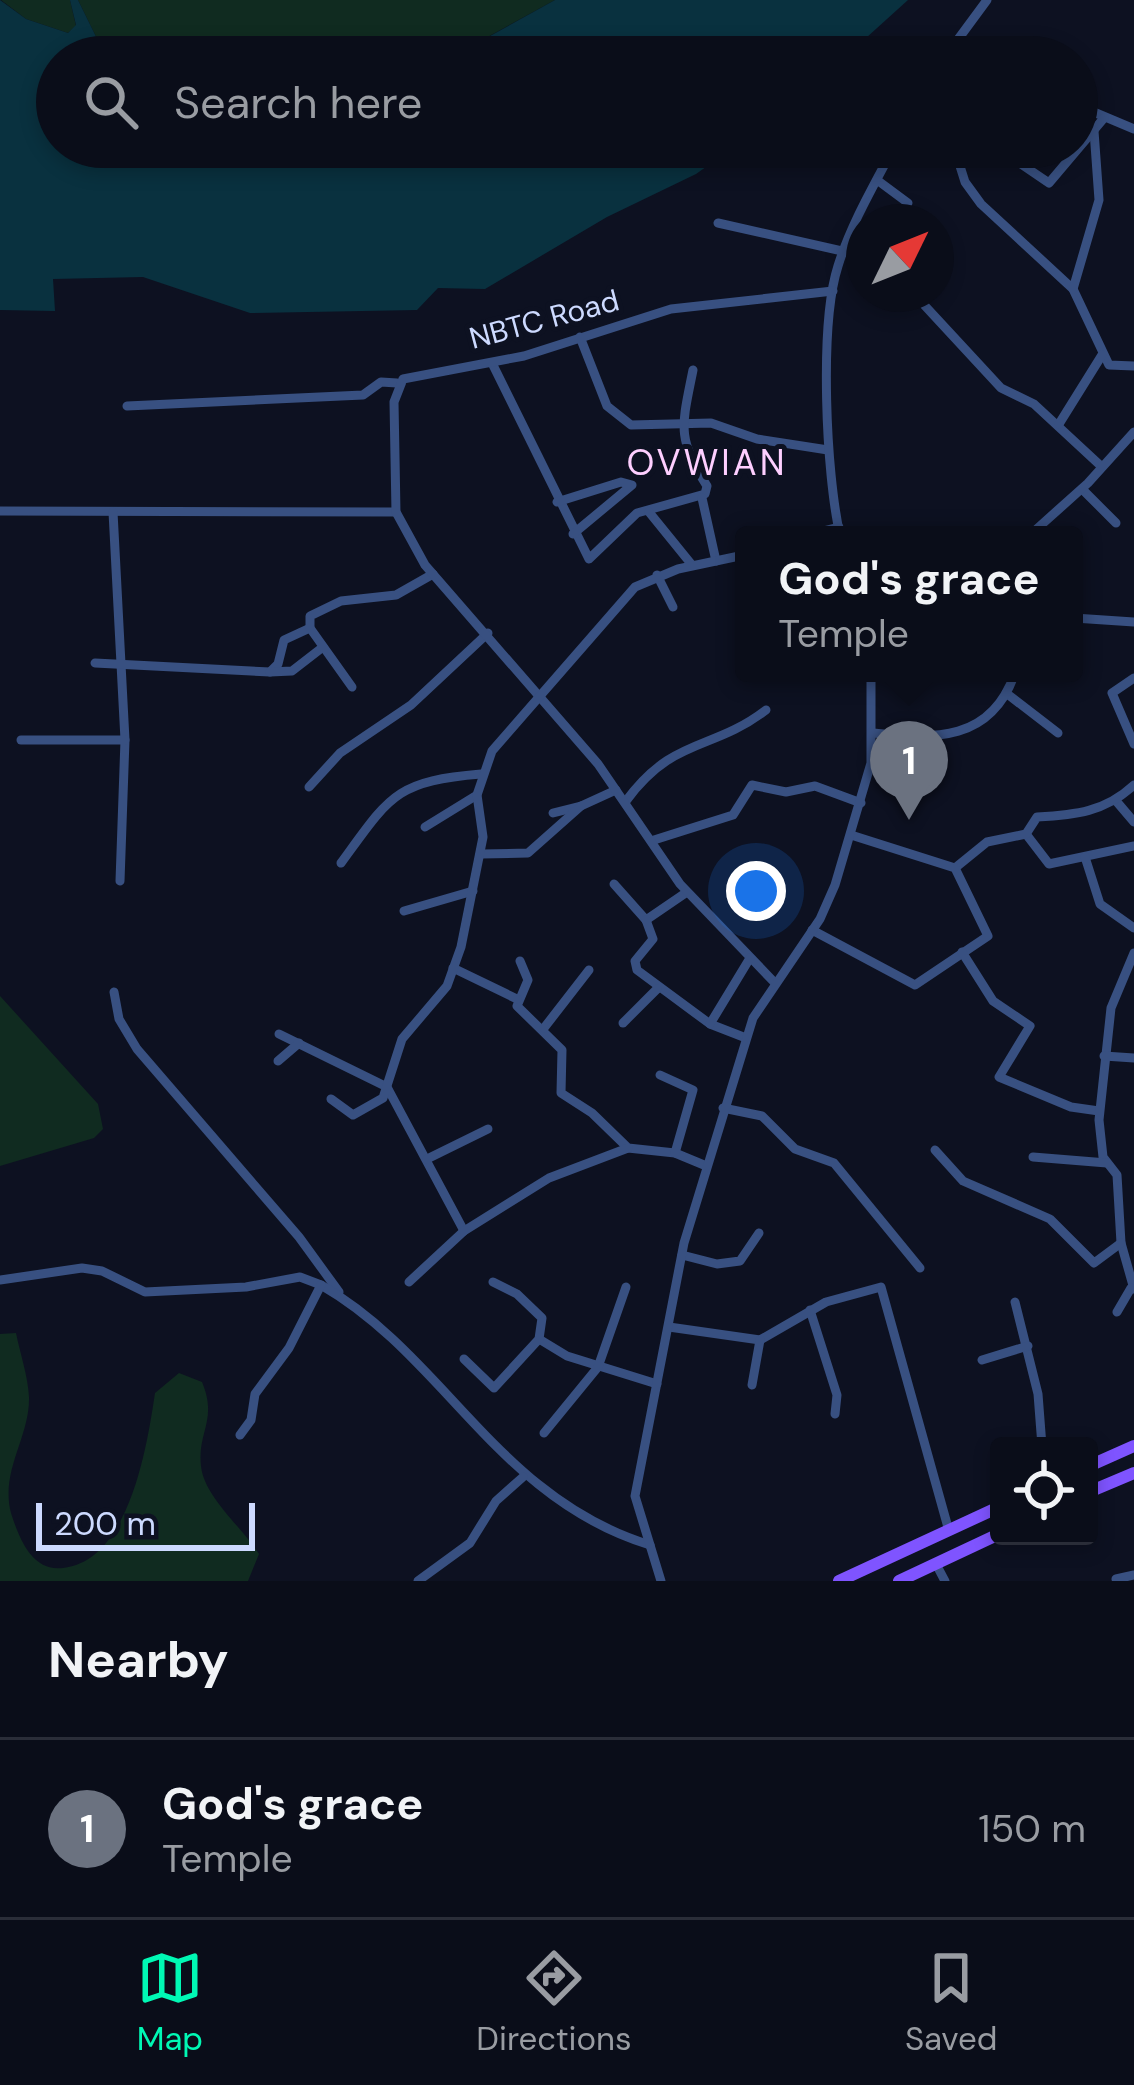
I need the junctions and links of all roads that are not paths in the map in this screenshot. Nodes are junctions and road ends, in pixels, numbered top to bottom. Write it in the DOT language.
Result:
graph roads {
  1 [pos="987,0"];
  2 [pos="958,36"];
  3 [pos="1098,115"];
  4 [pos="1104,118"];
  5 [pos="1098,124"];
  6 [pos="1134,129"];
  7 [pos="883,168"];
  8 [pos="961,168"];
  9 [pos="1027,168"];
  10 [pos="1061,168"];
  11 [pos="1093,168"];
  12 [pos="877,180"];
  13 [pos="908,203"];
  14 [pos="718,223"];
  15 [pos="845,247"];
  16 [pos="1072,289"];
  17 [pos="833,291"];
  18 [pos="931,312"];
  19 [pos="580,337"];
  20 [pos="1102,355"];
  21 [pos="492,363"];
  22 [pos="1134,366"];
  23 [pos="693,370"];
  24 [pos="397,383"];
  25 [pos="127,406"];
  26 [pos="682,422"];
  27 [pos="1059,424"];
  28 [pos="1134,432"];
  29 [pos="828,450"];
  30 [pos="1102,467"];
  31 [pos="1082,489"];
  32 [pos="701,498"];
  33 [pos="557,502"];
  34 [pos="0,512"];
  35 [pos="113,512"];
  36 [pos="396,512"];
  37 [pos="649,512"];
  38 [pos="1116,523"];
  39 [pos="839,526"];
  40 [pos="1040,526"];
  41 [pos="574,534"];
  42 [pos="735,557"];
  43 [pos="716,561"];
  44 [pos="692,565"];
  45 [pos="433,574"];
  46 [pos="657,575"];
  47 [pos="673,607"];
  48 [pos="309,619"];
  49 [pos="1083,619"];
  50 [pos="1134,622"];
  51 [pos="488,633"];
  52 [pos="323,646"];
  53 [pos="95,663"];
  54 [pos="121,668"];
  55 [pos="270,672"];
  56 [pos="1134,678"];
  57 [pos="871,682"];
  58 [pos="1011,682"];
  59 [pos="352,688"];
  60 [pos="1006,693"];
  61 [pos="540,697"];
  62 [pos="766,710"];
  63 [pos="873,733"];
  64 [pos="1058,733"];
  65 [pos="21,740"];
  66 [pos="125,740"];
  67 [pos="1134,744"];
  68 [pos="481,774"];
  69 [pos="1134,785"];
  70 [pos="309,787"];
  71 [pos="616,790"];
  72 [pos="477,795"];
  73 [pos="626,801"];
  74 [pos="1117,802"];
  75 [pos="861,803"];
  76 [pos="581,806"];
  77 [pos="553,813"];
  78 [pos="1134,822"];
  79 [pos="425,827"];
  80 [pos="1026,834"];
  81 [pos="851,836"];
  82 [pos="654,840"];
  83 [pos="1134,846"];
  84 [pos="481,854"];
  85 [pos="1084,857"];
  86 [pos="340,862"];
  87 [pos="955,868"];
  88 [pos="120,880"];
  89 [pos="614,884"];
  90 [pos="473,891"];
  91 [pos="687,892"];
  92 [pos="404,911"];
  93 [pos="646,920"];
  94 [pos="1134,928"];
  95 [pos="812,930"];
  96 [pos="962,952"];
  97 [pos="1134,952"];
  98 [pos="750,958"];
  99 [pos="520,962"];
  100 [pos="453,968"];
  101 [pos="590,970"];
  102 [pos="774,982"];
  103 [pos="657,988"];
  104 [pos="114,992"];
  105 [pos="518,999"];
  106 [pos="623,1023"];
  107 [pos="710,1024"];
  108 [pos="544,1028"];
  109 [pos="279,1034"];
  110 [pos="746,1039"];
  111 [pos="298,1043"];
  112 [pos="1104,1056"];
  113 [pos="1134,1058"];
  114 [pos="278,1061"];
  115 [pos="660,1075"];
  116 [pos="387,1087"];
  117 [pos="331,1100"];
  118 [pos="723,1108"];
  119 [pos="1099,1112"];
  120 [pos="488,1129"];
  121 [pos="628,1148"];
  122 [pos="935,1150"];
  123 [pos="675,1154"];
  124 [pos="1033,1157"];
  125 [pos="428,1159"];
  126 [pos="1107,1163"];
  127 [pos="704,1165"];
  128 [pos="464,1231"];
  129 [pos="759,1233"];
  130 [pos="1121,1243"];
  131 [pos="682,1255"];
  132 [pos="920,1268"];
  133 [pos="0,1280"];
  134 [pos="409,1282"];
  135 [pos="494,1282"];
  136 [pos="321,1285"];
  137 [pos="626,1287"];
  138 [pos="1132,1288"];
  139 [pos="345,1300"];
  140 [pos="1015,1302"];
  141 [pos="810,1310"];
  142 [pos="1118,1312"];
  143 [pos="668,1327"];
  144 [pos="539,1339"];
  145 [pos="760,1340"];
  146 [pos="1028,1346"];
  147 [pos="464,1359"];
  148 [pos="982,1360"];
  149 [pos="598,1367"];
  150 [pos="657,1384"];
  151 [pos="752,1385"];
  152 [pos="835,1414"];
  153 [pos="544,1433"];
  154 [pos="240,1435"];
  155 [pos="1041,1437"];
  156 [pos="1134,1446"];
  157 [pos="1098,1462"];
  158 [pos="1134,1473"];
  159 [pos="523,1477"];
  160 [pos="1098,1488"];
  161 [pos="990,1511"];
  162 [pos="949,1531"];
  163 [pos="990,1538"];
  164 [pos="650,1545"];
  165 [pos="936,1564"];
  166 [pos="1134,1574"];
  167 [pos="1116,1579"];
  168 [pos="418,1581"];
  169 [pos="662,1581"];
  170 [pos="839,1581"];
  171 [pos="899,1581"];
  172 [pos="945,1581"];
  1 -- 2 [label="street"];
  3 -- 4 [label="street"];
  4 -- 5 [label="street"];
  4 -- 6 [label="street"];
  7 -- 12 [label="street"];
  8 -- 16 [label="street"];
  9 -- 10 [label="street"];
  11 -- 16 [label="street"];
  12 -- 13 [label="street"];
  12 -- 15 [label="street"];
  14 -- 15 [label="street"];
  15 -- 17 [label="street"];
  16 -- 20 [label="street"];
  17 -- 19 [label="street, NBTC Road"];
  17 -- 29 [label="street"];
  18 -- 27 [label="street"];
  19 -- 21 [label="street, NBTC Road"];
  19 -- 26 [label="street"];
  20 -- 22 [label="street"];
  20 -- 27 [label="street"];
  21 -- 24 [label="street, NBTC Road"];
  21 -- 33 [label="street"];
  23 -- 26 [label="street"];
  24 -- 25 [label="street, NBTC Road"];
  24 -- 36 [label="street"];
  26 -- 29 [label="street"];
  26 -- 32 [label="street"];
  27 -- 30 [label="street"];
  28 -- 30 [label="street"];
  29 -- 39 [label="street"];
  30 -- 31 [label="street"];
  31 -- 38 [label="street"];
  31 -- 40 [label="street"];
  32 -- 37 [label="street"];
  32 -- 43 [label="street"];
  33 -- 41 [label="street"];
  33 -- 41 [label="street"];
  34 -- 35 [label="street"];
  35 -- 36 [label="street"];
  35 -- 54 [label="street"];
  36 -- 45 [label="street"];
  37 -- 41 [label="street"];
  37 -- 44 [label="street"];
  42 -- 43 [label="street"];
  43 -- 44 [label="street"];
  44 -- 46 [label="street"];
  45 -- 48 [label="street"];
  45 -- 51 [label="street"];
  46 -- 47 [label="street"];
  46 -- 61 [label="street"];
  48 -- 52 [label="street"];
  48 -- 55 [label="street"];
  49 -- 50 [label="street"];
  51 -- 61 [label="street"];
  51 -- 70 [label="street"];
  52 -- 55 [label="street"];
  52 -- 59 [label="street"];
  53 -- 54 [label="street"];
  54 -- 55 [label="street"];
  54 -- 66 [label="street"];
  56 -- 67 [label="street"];
  57 -- 63 [label="street"];
  58 -- 60 [label="street"];
  60 -- 63 [label="street"];
  60 -- 64 [label="street"];
  61 -- 68 [label="street"];
  61 -- 71 [label="street"];
  62 -- 73 [label="street"];
  63 -- 75 [label="street"];
  65 -- 66 [label="street"];
  66 -- 88 [label="street"];
  68 -- 72 [label="street"];
  68 -- 86 [label="street"];
  69 -- 74 [label="street"];
  71 -- 73 [label="street"];
  71 -- 76 [label="street"];
  72 -- 79 [label="street"];
  72 -- 84 [label="street"];
  73 -- 82 [label="street"];
  74 -- 78 [label="street"];
  74 -- 80 [label="street"];
  75 -- 81 [label="street"];
  75 -- 82 [label="street"];
  76 -- 77 [label="street"];
  76 -- 84 [label="street"];
  80 -- 85 [label="street"];
  80 -- 87 [label="street"];
  81 -- 87 [label="street"];
  81 -- 95 [label="street"];
  82 -- 91 [label="street"];
  83 -- 85 [label="street"];
  84 -- 90 [label="street"];
  85 -- 94 [label="street"];
  87 -- 96 [label="street"];
  89 -- 93 [label="street"];
  90 -- 92 [label="street"];
  90 -- 100 [label="street"];
  91 -- 93 [label="street"];
  91 -- 98 [label="street"];
  93 -- 103 [label="street"];
  95 -- 96 [label="street"];
  95 -- 102 [label="street"];
  96 -- 119 [label="street"];
  97 -- 112 [label="street"];
  98 -- 102 [label="street"];
  98 -- 107 [label="street"];
  99 -- 105 [label="street"];
  100 -- 105 [label="street"];
  100 -- 116 [label="street"];
  101 -- 108 [label="street"];
  102 -- 110 [label="street"];
  103 -- 106 [label="street"];
  103 -- 107 [label="street"];
  104 -- 139 [label="street"];
  105 -- 108 [label="street"];
  107 -- 110 [label="street"];
  108 -- 121 [label="street"];
  109 -- 111 [label="street"];
  110 -- 118 [label="street"];
  111 -- 114 [label="street"];
  111 -- 116 [label="street"];
  112 -- 113 [label="street"];
  112 -- 119 [label="street"];
  115 -- 123 [label="street"];
  116 -- 117 [label="street"];
  116 -- 125 [label="street"];
  118 -- 127 [label="street"];
  118 -- 132 [label="street"];
  119 -- 126 [label="street"];
  120 -- 125 [label="street"];
  121 -- 123 [label="street"];
  121 -- 128 [label="street"];
  122 -- 130 [label="street"];
  123 -- 127 [label="street"];
  124 -- 126 [label="street"];
  125 -- 128 [label="street"];
  126 -- 130 [label="street"];
  127 -- 131 [label="street"];
  128 -- 134 [label="street"];
  129 -- 131 [label="street"];
  130 -- 138 [label="street"];
  131 -- 143 [label="street"];
  133 -- 136 [label="street"];
  135 -- 144 [label="street"];
  136 -- 139 [label="street"];
  136 -- 154 [label="street"];
  137 -- 149 [label="street"];
  138 -- 142 [label="street"];
  139 -- 159 [label="street"];
  140 -- 146 [label="street"];
  141 -- 145 [label="street"];
  141 -- 152 [label="street"];
  141 -- 162 [label="street"];
  143 -- 145 [label="street"];
  143 -- 150 [label="street"];
  144 -- 147 [label="street"];
  144 -- 149 [label="street"];
  145 -- 151 [label="street"];
  146 -- 148 [label="street"];
  146 -- 155 [label="street"];
  149 -- 150 [label="street"];
  149 -- 153 [label="street"];
  150 -- 164 [label="street"];
  156 -- 157 [label="main road"];
  158 -- 160 [label="main road"];
  159 -- 164 [label="street"];
  159 -- 168 [label="street"];
  161 -- 162 [label="main road"];
  162 -- 170 [label="main road"];
  163 -- 165 [label="main road"];
  164 -- 169 [label="street"];
  165 -- 171 [label="main road"];
  165 -- 172 [label="street"];
  166 -- 167 [label="street"];
}
